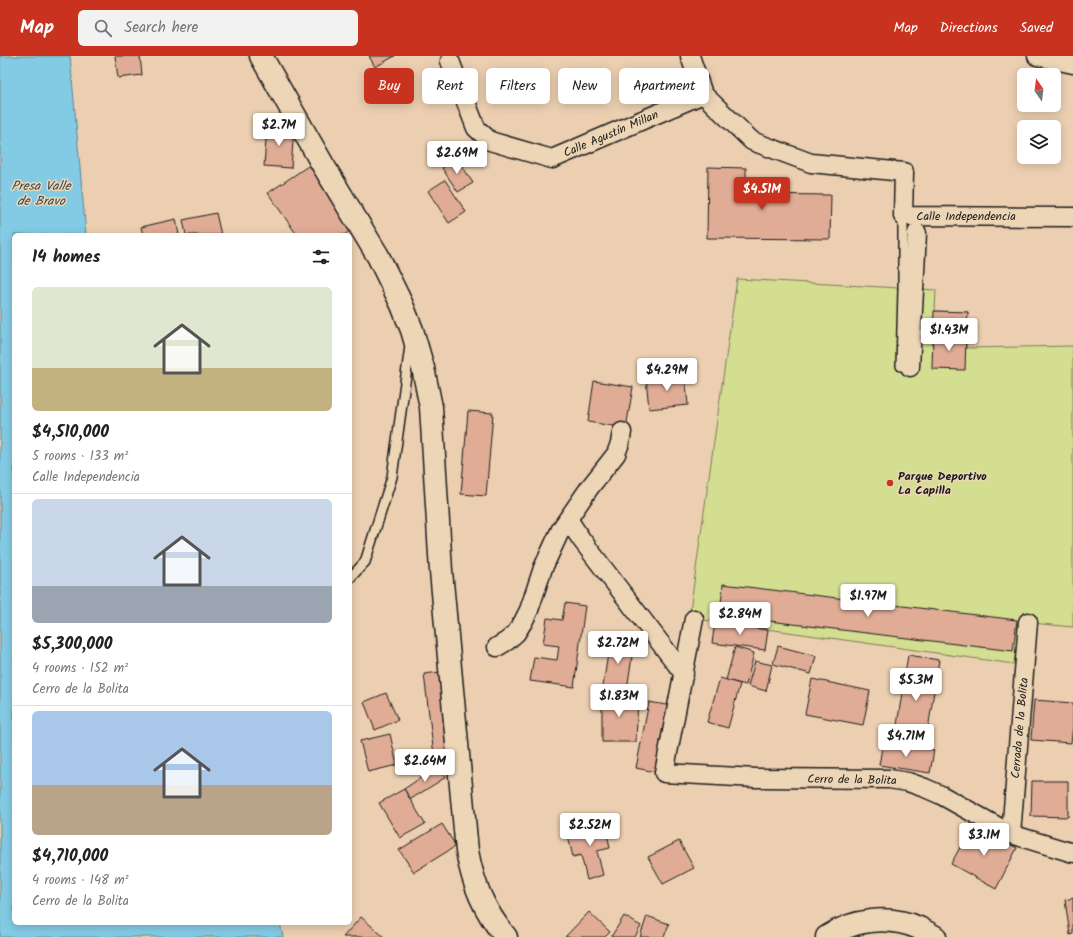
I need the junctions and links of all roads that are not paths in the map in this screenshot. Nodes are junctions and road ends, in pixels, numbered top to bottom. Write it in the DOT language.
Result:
graph roads {
  1 [pos="262,56"];
  2 [pos="690,56"];
  3 [pos="1037,56"];
  4 [pos="450,61"];
  5 [pos="1073,64"];
  6 [pos="695,68"];
  7 [pos="709,100"];
  8 [pos="689,104"];
  9 [pos="903,216"];
  10 [pos="1073,217"];
  11 [pos="917,233"];
  12 [pos="412,330"];
  13 [pos="906,366"];
  14 [pos="622,432"];
  15 [pos="568,519"];
  16 [pos="352,576"];
  17 [pos="694,619"];
  18 [pos="1028,622"];
  19 [pos="497,647"];
  20 [pos="684,674"];
  21 [pos="1011,834"];
  22 [pos="1073,852"];
  23 [pos="506,937"];
  24 [pos="827,937"];
  25 [pos="935,937"];
  1 -- 12 [label="main road"];
  2 -- 6 [label="street"];
  3 -- 5 [label="street"];
  4 -- 8 [label="street, Calle Agustín Millan"];
  7 -- 9 [label="street, Calle Independencia"];
  9 -- 10 [label="street, Calle Independencia"];
  9 -- 13 [label="lane"];
  11 -- 13 [label="street"];
  12 -- 16 [label="lane"];
  12 -- 23 [label="main road"];
  14 -- 15 [label="street"];
  15 -- 19 [label="street"];
  15 -- 20 [label="street"];
  17 -- 20 [label="street"];
  18 -- 21 [label="street, Cerrada de la Bolita"];
  20 -- 21 [label="street, Cerro de la Bolita"];
  21 -- 22 [label="street, Cerro de la Bolita"];
  24 -- 25 [label="main road"];
}
